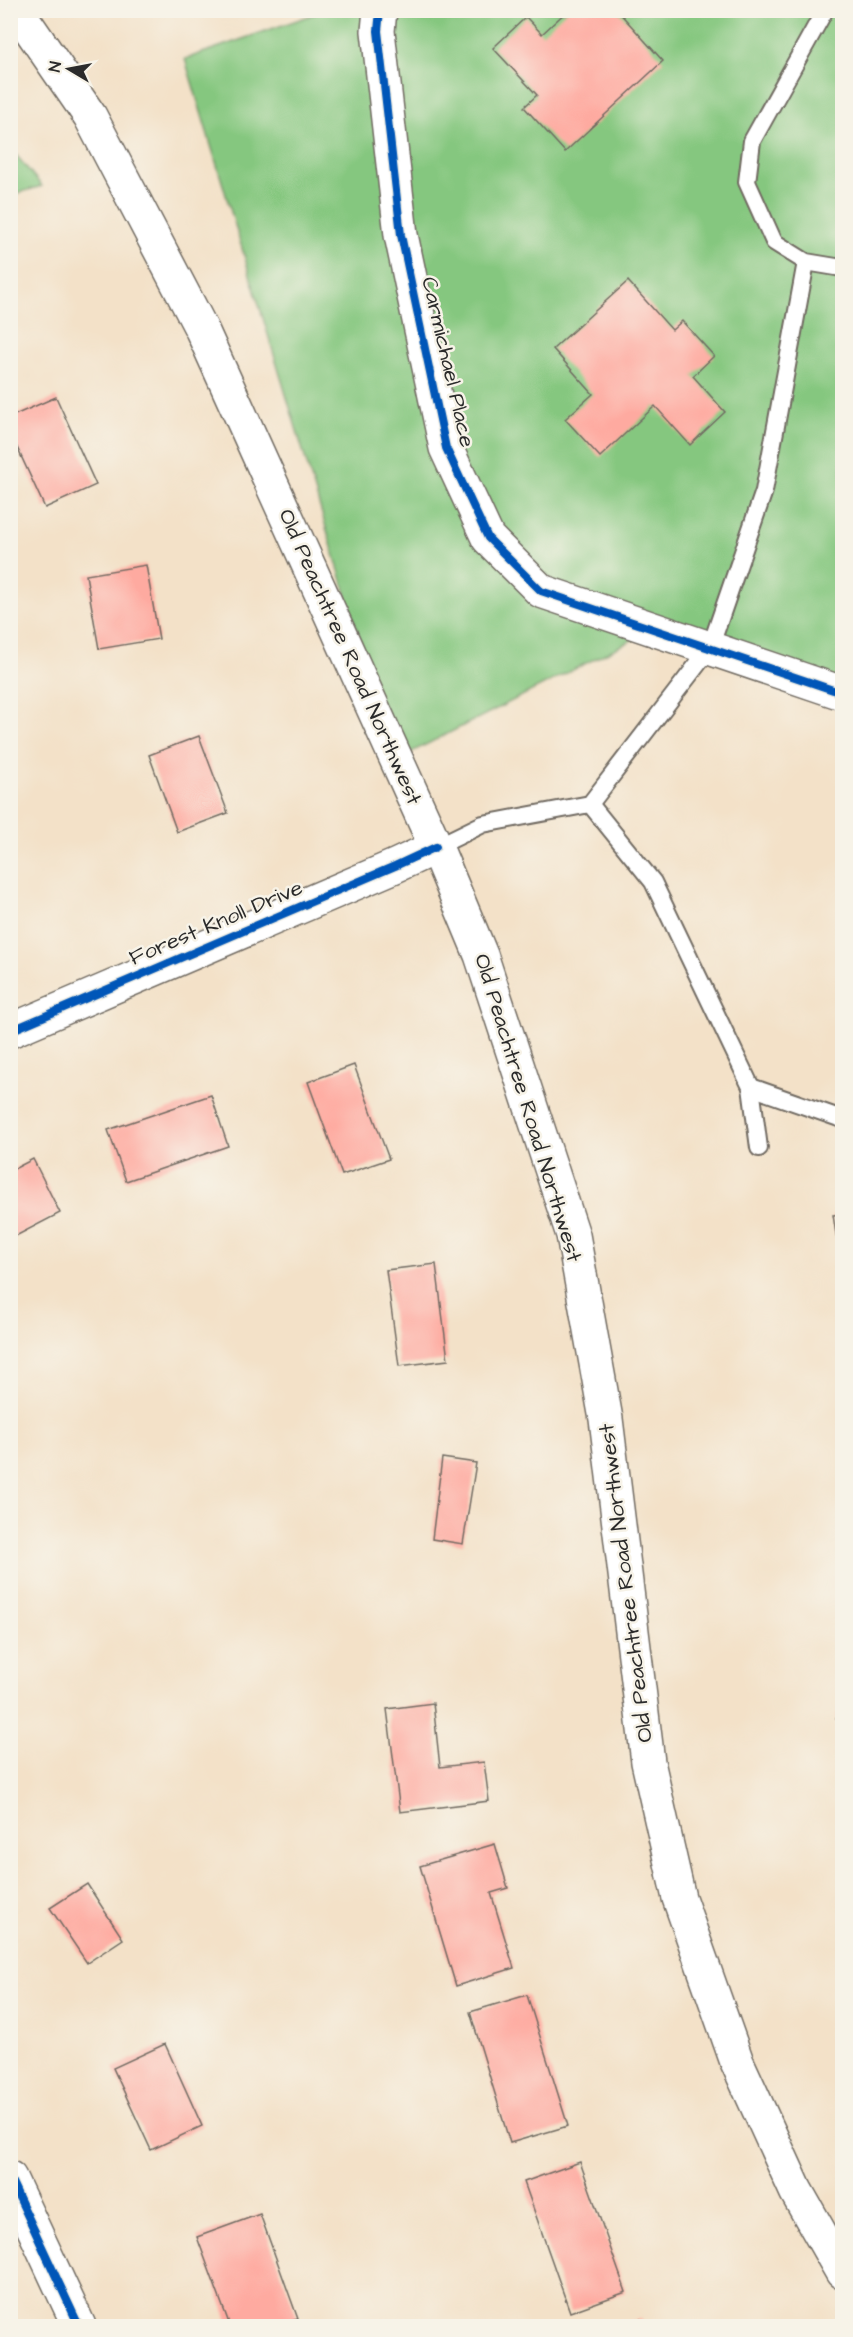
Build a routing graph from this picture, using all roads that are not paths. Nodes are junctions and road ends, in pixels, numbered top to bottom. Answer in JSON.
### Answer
{"nodes":[{"id":1,"x":17,"y":10,"type":"edge"},
{"id":2,"x":380,"y":10,"type":"edge"},
{"id":3,"x":825,"y":10,"type":"edge"},
{"id":4,"x":806,"y":262,"type":"junction"},
{"id":5,"x":843,"y":268,"type":"edge"},
{"id":6,"x":710,"y":648,"type":"junction"},
{"id":7,"x":843,"y":693,"type":"edge"},
{"id":8,"x":590,"y":804,"type":"junction"},
{"id":9,"x":436,"y":847,"type":"junction"},
{"id":10,"x":10,"y":1031,"type":"edge"},
{"id":11,"x":751,"y":1087,"type":"junction"},
{"id":12,"x":843,"y":1119,"type":"edge"},
{"id":13,"x":759,"y":1148,"type":"dead end"},
{"id":14,"x":10,"y":2178,"type":"edge"},
{"id":15,"x":843,"y":2272,"type":"edge"},
{"id":16,"x":79,"y":2326,"type":"edge"}],
"edges":[{"from":1,"to":9,"type":"main road","name":"Old Peachtree Road Northwest"},
{"from":2,"to":6,"type":"main road","name":"Carmichael Place"},
{"from":3,"to":4,"type":"lane"},
{"from":4,"to":5,"type":"lane"},
{"from":4,"to":6,"type":"lane"},
{"from":6,"to":7,"type":"main road","name":"Carmichael Place"},
{"from":6,"to":8,"type":"lane"},
{"from":8,"to":9,"type":"lane"},
{"from":8,"to":11,"type":"lane"},
{"from":9,"to":10,"type":"main road","name":"Forest Knoll Drive"},
{"from":9,"to":15,"type":"main road","name":"Old Peachtree Road Northwest"},
{"from":11,"to":12,"type":"lane"},
{"from":11,"to":13,"type":"lane"},
{"from":14,"to":16,"type":"main road"}]}
